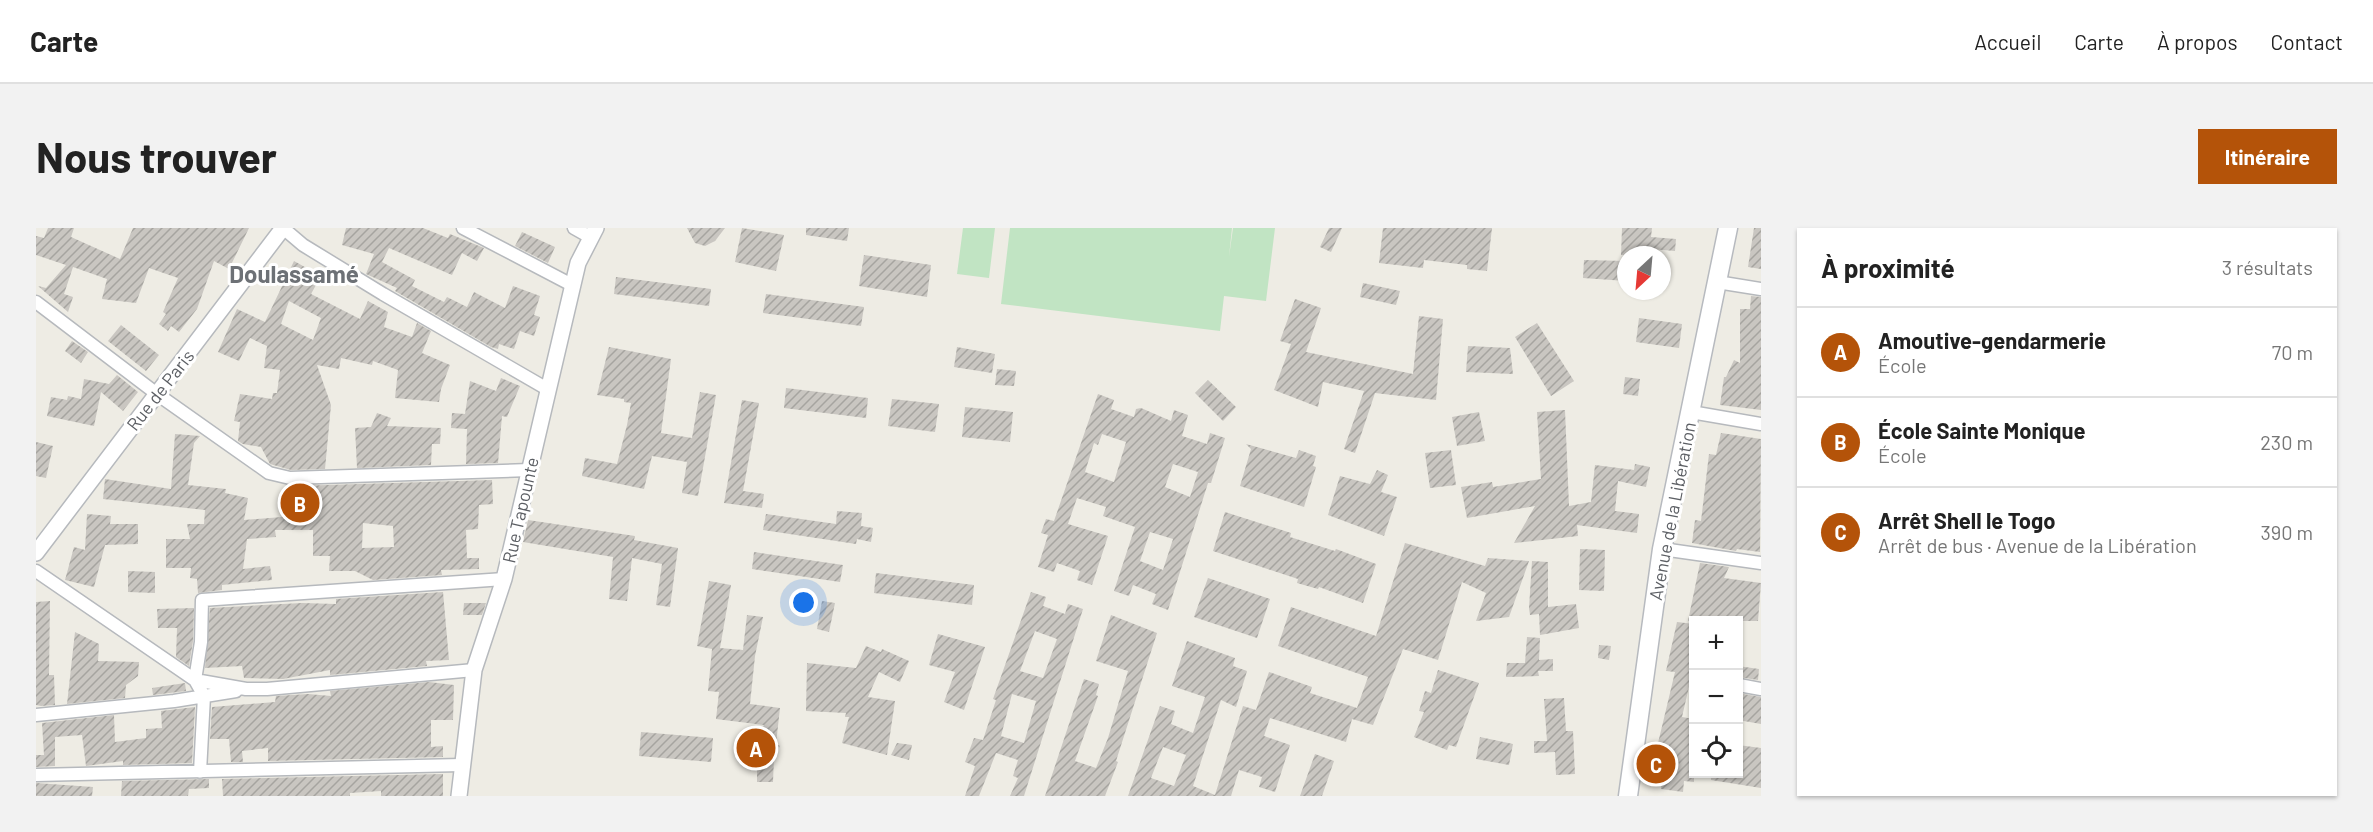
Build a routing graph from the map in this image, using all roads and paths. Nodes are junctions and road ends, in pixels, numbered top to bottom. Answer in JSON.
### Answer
{"nodes":[{"id":1,"x":283,"y":228,"type":"edge"},
{"id":2,"x":463,"y":228,"type":"edge"},
{"id":3,"x":574,"y":228,"type":"edge"},
{"id":4,"x":1728,"y":228,"type":"edge"},
{"id":5,"x":593,"y":233,"type":"edge"},
{"id":6,"x":1717,"y":282,"type":"junction"},
{"id":7,"x":572,"y":285,"type":"junction"},
{"id":8,"x":1761,"y":289,"type":"edge"},
{"id":9,"x":36,"y":302,"type":"edge"},
{"id":10,"x":549,"y":390,"type":"junction"},
{"id":11,"x":157,"y":394,"type":"junction"},
{"id":12,"x":1691,"y":412,"type":"junction"},
{"id":13,"x":1761,"y":424,"type":"edge"},
{"id":14,"x":530,"y":470,"type":"junction"},
{"id":15,"x":1662,"y":549,"type":"junction"},
{"id":16,"x":36,"y":552,"type":"edge"},
{"id":17,"x":1761,"y":563,"type":"edge"},
{"id":18,"x":36,"y":571,"type":"edge"},
{"id":19,"x":504,"y":579,"type":"junction"},
{"id":20,"x":474,"y":670,"type":"junction"},
{"id":21,"x":195,"y":680,"type":"junction"},
{"id":22,"x":1743,"y":686,"type":"edge"},
{"id":23,"x":246,"y":689,"type":"junction"},
{"id":24,"x":1761,"y":689,"type":"edge"},
{"id":25,"x":204,"y":696,"type":"junction"},
{"id":26,"x":36,"y":715,"type":"edge"},
{"id":27,"x":461,"y":765,"type":"junction"},
{"id":28,"x":200,"y":772,"type":"junction"},
{"id":29,"x":36,"y":775,"type":"edge"},
{"id":30,"x":459,"y":796,"type":"edge"},
{"id":31,"x":1628,"y":796,"type":"edge"}],
"edges":[{"from":1,"to":10,"type":"street"},
{"from":1,"to":11,"type":"street","name":"Rue de Paris"},
{"from":2,"to":7,"type":"street"},
{"from":3,"to":5,"type":"street"},
{"from":4,"to":6,"type":"main road","name":"Avenue de la Libération"},
{"from":5,"to":7,"type":"street","name":"Rue Tapounte"},
{"from":6,"to":8,"type":"street"},
{"from":6,"to":12,"type":"main road","name":"Avenue de la Libération"},
{"from":7,"to":10,"type":"street","name":"Rue Tapounte"},
{"from":9,"to":11,"type":"street"},
{"from":10,"to":14,"type":"street","name":"Rue Tapounte"},
{"from":11,"to":14,"type":"street"},
{"from":11,"to":16,"type":"street","name":"Rue de Paris"},
{"from":12,"to":13,"type":"street"},
{"from":12,"to":15,"type":"main road","name":"Avenue de la Libération"},
{"from":14,"to":19,"type":"street","name":"Rue Tapounte"},
{"from":15,"to":17,"type":"street"},
{"from":15,"to":31,"type":"main road","name":"Avenue de la Libération"},
{"from":18,"to":21,"type":"street"},
{"from":19,"to":20,"type":"street","name":"Rue Tapounte"},
{"from":19,"to":21,"type":"street"},
{"from":20,"to":23,"type":"street"},
{"from":20,"to":27,"type":"street","name":"Rue Tapounte"},
{"from":21,"to":23,"type":"street"},
{"from":21,"to":25,"type":"street"},
{"from":22,"to":24,"type":"street"},
{"from":23,"to":25,"type":"street"},
{"from":25,"to":26,"type":"street"},
{"from":25,"to":28,"type":"street"},
{"from":27,"to":28,"type":"street"},
{"from":27,"to":30,"type":"street","name":"Rue Tapounte"},
{"from":28,"to":29,"type":"street"}]}
